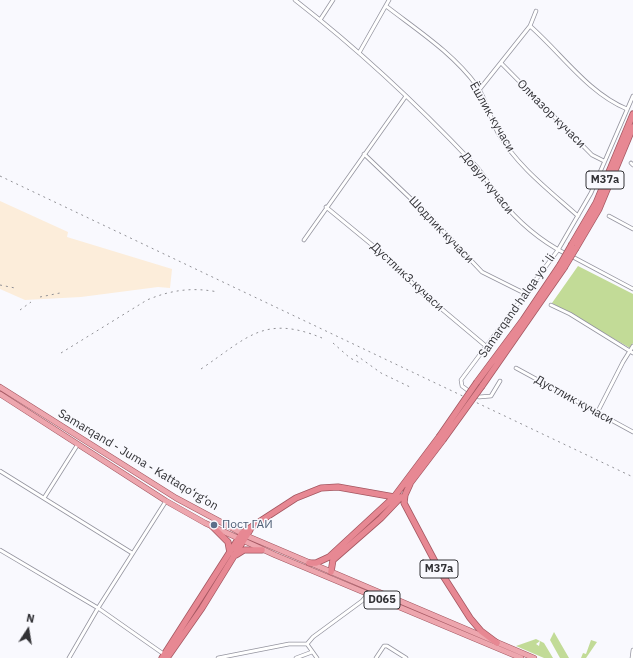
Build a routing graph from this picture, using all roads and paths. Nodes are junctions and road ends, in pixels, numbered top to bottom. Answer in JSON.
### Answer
{"nodes":[{"id":1,"x":295,"y":0,"type":"edge"},
{"id":2,"x":333,"y":0,"type":"edge"},
{"id":3,"x":389,"y":0,"type":"edge"},
{"id":4,"x":386,"y":6,"type":"junction"},
{"id":5,"x":536,"y":11,"type":"dead end"},
{"id":6,"x":320,"y":20,"type":"junction"},
{"id":7,"x":530,"y":26,"type":"junction"},
{"id":8,"x":359,"y":53,"type":"junction"},
{"id":9,"x":501,"y":63,"type":"junction"},
{"id":10,"x":479,"y":90,"type":"junction"},
{"id":11,"x":406,"y":96,"type":"junction"},
{"id":12,"x":633,"y":96,"type":"edge"},
{"id":13,"x":627,"y":109,"type":"junction"},
{"id":14,"x":633,"y":114,"type":"edge"},
{"id":15,"x":633,"y":127,"type":"edge"},
{"id":16,"x":364,"y":154,"type":"junction"},
{"id":17,"x":604,"y":161,"type":"junction"},
{"id":18,"x":326,"y":207,"type":"junction"},
{"id":19,"x":578,"y":216,"type":"junction"},
{"id":20,"x":609,"y":216,"type":"dead end"},
{"id":21,"x":633,"y":229,"type":"edge"},
{"id":22,"x":304,"y":240,"type":"dead end"},
{"id":23,"x":574,"y":246,"type":"junction"},
{"id":24,"x":558,"y":250,"type":"junction"},
{"id":25,"x":633,"y":289,"type":"edge"},
{"id":26,"x":526,"y":294,"type":"junction"},
{"id":27,"x":551,"y":305,"type":"dead end"},
{"id":28,"x":633,"y":346,"type":"edge"},
{"id":29,"x":487,"y":348,"type":"junction"},
{"id":30,"x":632,"y":352,"type":"edge"},
{"id":31,"x":516,"y":368,"type":"dead end"},
{"id":32,"x":500,"y":381,"type":"dead end"},
{"id":33,"x":0,"y":387,"type":"edge"},
{"id":34,"x":0,"y":394,"type":"edge"},
{"id":35,"x":597,"y":413,"type":"junction"},
{"id":36,"x":633,"y":432,"type":"edge"},
{"id":37,"x":441,"y":439,"type":"junction"},
{"id":38,"x":78,"y":444,"type":"junction"},
{"id":39,"x":0,"y":471,"type":"edge"},
{"id":40,"x":410,"y":484,"type":"junction"},
{"id":41,"x":400,"y":490,"type":"junction"},
{"id":42,"x":382,"y":494,"type":"junction"},
{"id":43,"x":397,"y":497,"type":"junction"},
{"id":44,"x":44,"y":498,"type":"junction"},
{"id":45,"x":166,"y":501,"type":"junction"},
{"id":46,"x":212,"y":526,"type":"junction"},
{"id":47,"x":244,"y":534,"type":"junction"},
{"id":48,"x":241,"y":540,"type":"junction"},
{"id":49,"x":0,"y":550,"type":"edge"},
{"id":50,"x":262,"y":550,"type":"junction"},
{"id":51,"x":132,"y":553,"type":"junction"},
{"id":52,"x":232,"y":555,"type":"junction"},
{"id":53,"x":309,"y":563,"type":"junction"},
{"id":54,"x":331,"y":572,"type":"junction"},
{"id":55,"x":368,"y":594,"type":"junction"},
{"id":56,"x":98,"y":608,"type":"junction"},
{"id":57,"x":497,"y":643,"type":"junction"},
{"id":58,"x":307,"y":644,"type":"junction"},
{"id":59,"x":633,"y":650,"type":"edge"},
{"id":60,"x":312,"y":652,"type":"junction"},
{"id":61,"x":165,"y":657,"type":"edge"},
{"id":62,"x":69,"y":658,"type":"edge"},
{"id":63,"x":218,"y":658,"type":"edge"},
{"id":64,"x":228,"y":658,"type":"edge"},
{"id":65,"x":296,"y":658,"type":"edge"},
{"id":66,"x":317,"y":658,"type":"edge"},
{"id":67,"x":376,"y":658,"type":"edge"},
{"id":68,"x":406,"y":658,"type":"edge"},
{"id":69,"x":521,"y":658,"type":"edge"},
{"id":70,"x":534,"y":658,"type":"edge"},
{"id":71,"x":632,"y":658,"type":"edge"}],
"edges":[{"from":1,"to":6,"type":"street","name":"Довул кучаси"},
{"from":2,"to":6,"type":"street"},
{"from":3,"to":4,"type":"street"},
{"from":4,"to":8,"type":"street"},
{"from":4,"to":10,"type":"street","name":"Ёшлик кучаси"},
{"from":5,"to":7,"type":"street"},
{"from":6,"to":8,"type":"street","name":"Довул кучаси"},
{"from":7,"to":9,"type":"street"},
{"from":7,"to":13,"type":"street"},
{"from":8,"to":11,"type":"street","name":"Довул кучаси"},
{"from":9,"to":10,"type":"street"},
{"from":9,"to":17,"type":"street","name":"Олмазор кучаси"},
{"from":10,"to":19,"type":"street","name":"Ёшлик кучаси"},
{"from":11,"to":16,"type":"street"},
{"from":11,"to":24,"type":"street","name":"Довул кучаси"},
{"from":12,"to":13,"type":"street"},
{"from":13,"to":17,"type":"street"},
{"from":14,"to":23,"type":"highway","name":"Samarqand halqa yoʻli","number":"M37a"},
{"from":15,"to":23,"type":"highway","name":"Samarqand halqa yoʻli","number":"M37a"},
{"from":16,"to":18,"type":"street"},
{"from":16,"to":26,"type":"street","name":"Шодлик кучаси"},
{"from":17,"to":19,"type":"street"},
{"from":18,"to":22,"type":"street"},
{"from":18,"to":29,"type":"street","name":"Дустлик3 кучаси"},
{"from":19,"to":24,"type":"street"},
{"from":20,"to":21,"type":"street"},
{"from":23,"to":37,"type":"highway","name":"Samarqand halqa yoʻli","number":"M37a","bridge":true},
{"from":24,"to":25,"type":"street","name":"Довул кучаси"},
{"from":24,"to":26,"type":"street"},
{"from":26,"to":29,"type":"street"},
{"from":27,"to":30,"type":"street"},
{"from":28,"to":30,"type":"street"},
{"from":29,"to":32,"type":"street"},
{"from":30,"to":35,"type":"street"},
{"from":31,"to":35,"type":"street","name":"Дустлик кучаси"},
{"from":33,"to":47,"type":"main road","name":"Samarqand - Juma - Kattaqo‘rg‘on","number":"D065"},
{"from":34,"to":38,"type":"main road","name":"Samarqand - Juma - Kattaqo‘rg‘on","number":"D065"},
{"from":35,"to":36,"type":"street","name":"Дустлик кучаси"},
{"from":37,"to":40,"type":"highway","name":"Samarqand halqa yoʻli","number":"M37a"},
{"from":37,"to":41,"type":"highway","name":"Samarqand halqa yoʻli","number":"M37a"},
{"from":38,"to":44,"type":"street"},
{"from":38,"to":45,"type":"main road","name":"Samarqand - Juma - Kattaqo‘rg‘on","number":"D065"},
{"from":39,"to":44,"type":"street"},
{"from":40,"to":43,"type":"highway","name":"Samarqand halqa yoʻli","number":"M37a"},
{"from":40,"to":57,"type":"highway","number":"M37a"},
{"from":41,"to":42,"type":"highway"},
{"from":41,"to":43,"type":"highway","name":"Samarqand halqa yoʻli","number":"M37a"},
{"from":42,"to":43,"type":"highway"},
{"from":42,"to":47,"type":"highway"},
{"from":43,"to":53,"type":"highway","name":"Samarqand halqa yoʻli","number":"M37a"},
{"from":43,"to":54,"type":"highway","name":"Samarqand halqa yoʻli","number":"M37a"},
{"from":44,"to":51,"type":"street"},
{"from":45,"to":46,"type":"main road","name":"Samarqand - Juma - Kattaqo‘rg‘on","number":"D065"},
{"from":45,"to":51,"type":"street"},
{"from":46,"to":48,"type":"main road","name":"Samarqand - Juma - Kattaqo‘rg‘on","number":"D065"},
{"from":46,"to":52,"type":"highway"},
{"from":47,"to":48,"type":"highway"},
{"from":47,"to":53,"type":"main road","name":"Samarqand - Juma - Kattaqo‘rg‘on","number":"D065"},
{"from":48,"to":50,"type":"main road","name":"Samarqand - Juma - Kattaqo‘rg‘on","number":"D065"},
{"from":48,"to":52,"type":"highway"},
{"from":49,"to":56,"type":"street"},
{"from":50,"to":52,"type":"highway"},
{"from":50,"to":55,"type":"main road","name":"Samarqand - Juma - Kattaqo‘rg‘on","number":"D065"},
{"from":51,"to":56,"type":"street"},
{"from":52,"to":61,"type":"highway"},
{"from":53,"to":54,"type":"main road","name":"Samarqand - Juma - Kattaqo‘rg‘on","number":"D065"},
{"from":54,"to":57,"type":"main road","name":"Samarqand - Juma - Kattaqo‘rg‘on","number":"D065"},
{"from":55,"to":58,"type":"street"},
{"from":55,"to":69,"type":"main road","name":"Samarqand - Juma - Kattaqo‘rg‘on","number":"D065"},
{"from":56,"to":61,"type":"street"},
{"from":56,"to":62,"type":"street"},
{"from":57,"to":70,"type":"main road","name":"Samarqand - Juma - Kattaqo‘rg‘on","number":"D065"},
{"from":58,"to":60,"type":"street"},
{"from":58,"to":64,"type":"street"},
{"from":59,"to":71,"type":"street"},
{"from":60,"to":65,"type":"street"},
{"from":60,"to":66,"type":"street"},
{"from":63,"to":64,"type":"street"},
{"from":67,"to":68,"type":"street"}]}
